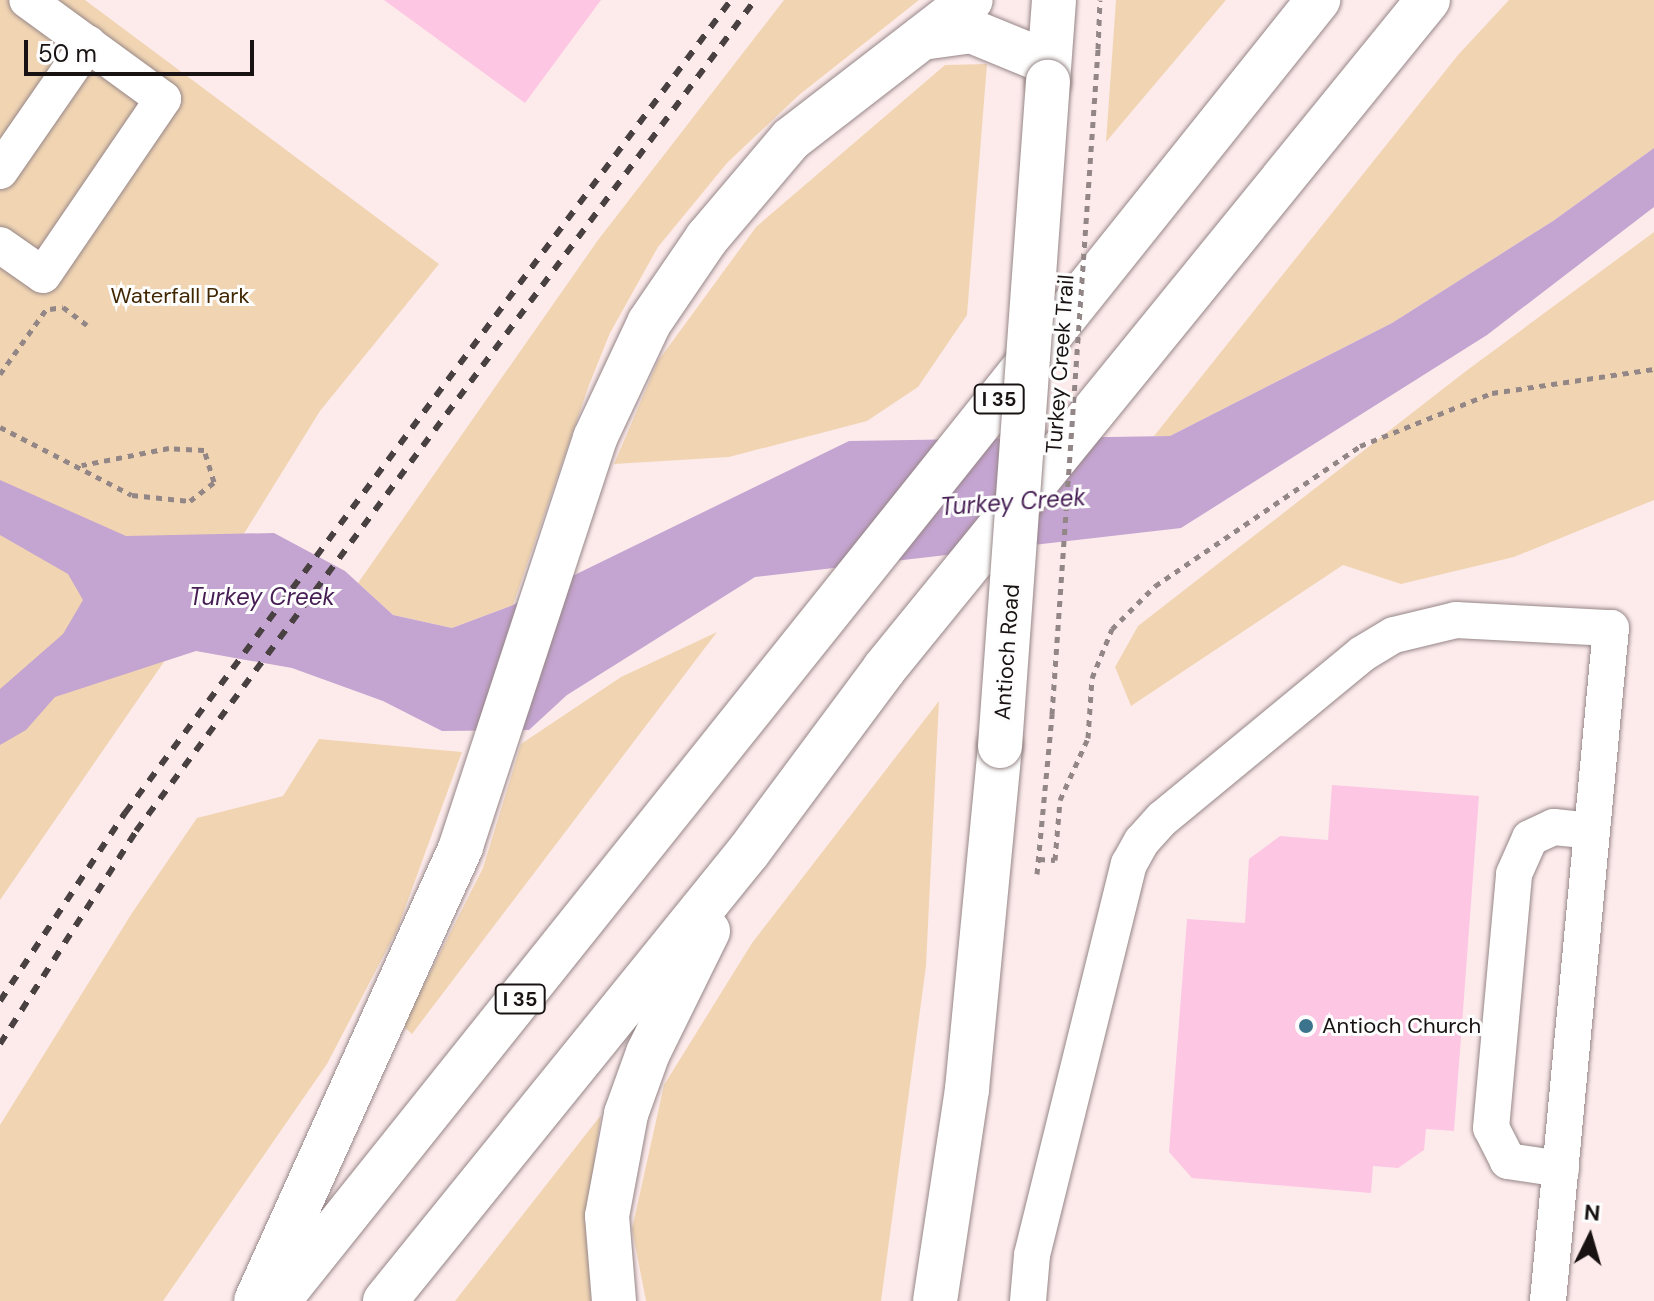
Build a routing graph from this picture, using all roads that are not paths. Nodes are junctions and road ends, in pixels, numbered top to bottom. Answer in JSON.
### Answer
{"nodes":[{"id":1,"x":27,"y":0,"type":"edge"},
{"id":2,"x":971,"y":0,"type":"edge"},
{"id":3,"x":1054,"y":0,"type":"edge"},
{"id":4,"x":1318,"y":0,"type":"edge"},
{"id":5,"x":1428,"y":0,"type":"edge"},
{"id":6,"x":922,"y":38,"type":"junction"},
{"id":7,"x":88,"y":44,"type":"junction"},
{"id":8,"x":1049,"y":73,"type":"junction"},
{"id":9,"x":0,"y":171,"type":"edge"},
{"id":10,"x":0,"y":245,"type":"edge"},
{"id":11,"x":1592,"y":831,"type":"junction"},
{"id":12,"x":749,"y":851,"type":"junction"},
{"id":13,"x":1561,"y":1169,"type":"junction"},
{"id":14,"x":256,"y":1301,"type":"edge"},
{"id":15,"x":278,"y":1301,"type":"edge"},
{"id":16,"x":385,"y":1301,"type":"edge"},
{"id":17,"x":614,"y":1301,"type":"edge"},
{"id":18,"x":935,"y":1301,"type":"edge"},
{"id":19,"x":1028,"y":1301,"type":"edge"},
{"id":20,"x":1548,"y":1301,"type":"edge"}],
"edges":[{"from":1,"to":7,"type":"street"},
{"from":2,"to":6,"type":"main road"},
{"from":3,"to":8,"type":"main road","name":"Antioch Road"},
{"from":4,"to":15,"type":"main road","number":"I 35","bridge":true},
{"from":5,"to":12,"type":"main road","bridge":true},
{"from":6,"to":8,"type":"main road"},
{"from":6,"to":14,"type":"main road"},
{"from":7,"to":9,"type":"street"},
{"from":7,"to":10,"type":"street"},
{"from":8,"to":18,"type":"main road","name":"Antioch Road","bridge":true},
{"from":11,"to":13,"type":"street"},
{"from":11,"to":13,"type":"street"},
{"from":11,"to":19,"type":"street"},
{"from":12,"to":16,"type":"main road"},
{"from":12,"to":17,"type":"main road"},
{"from":13,"to":20,"type":"street"}]}
